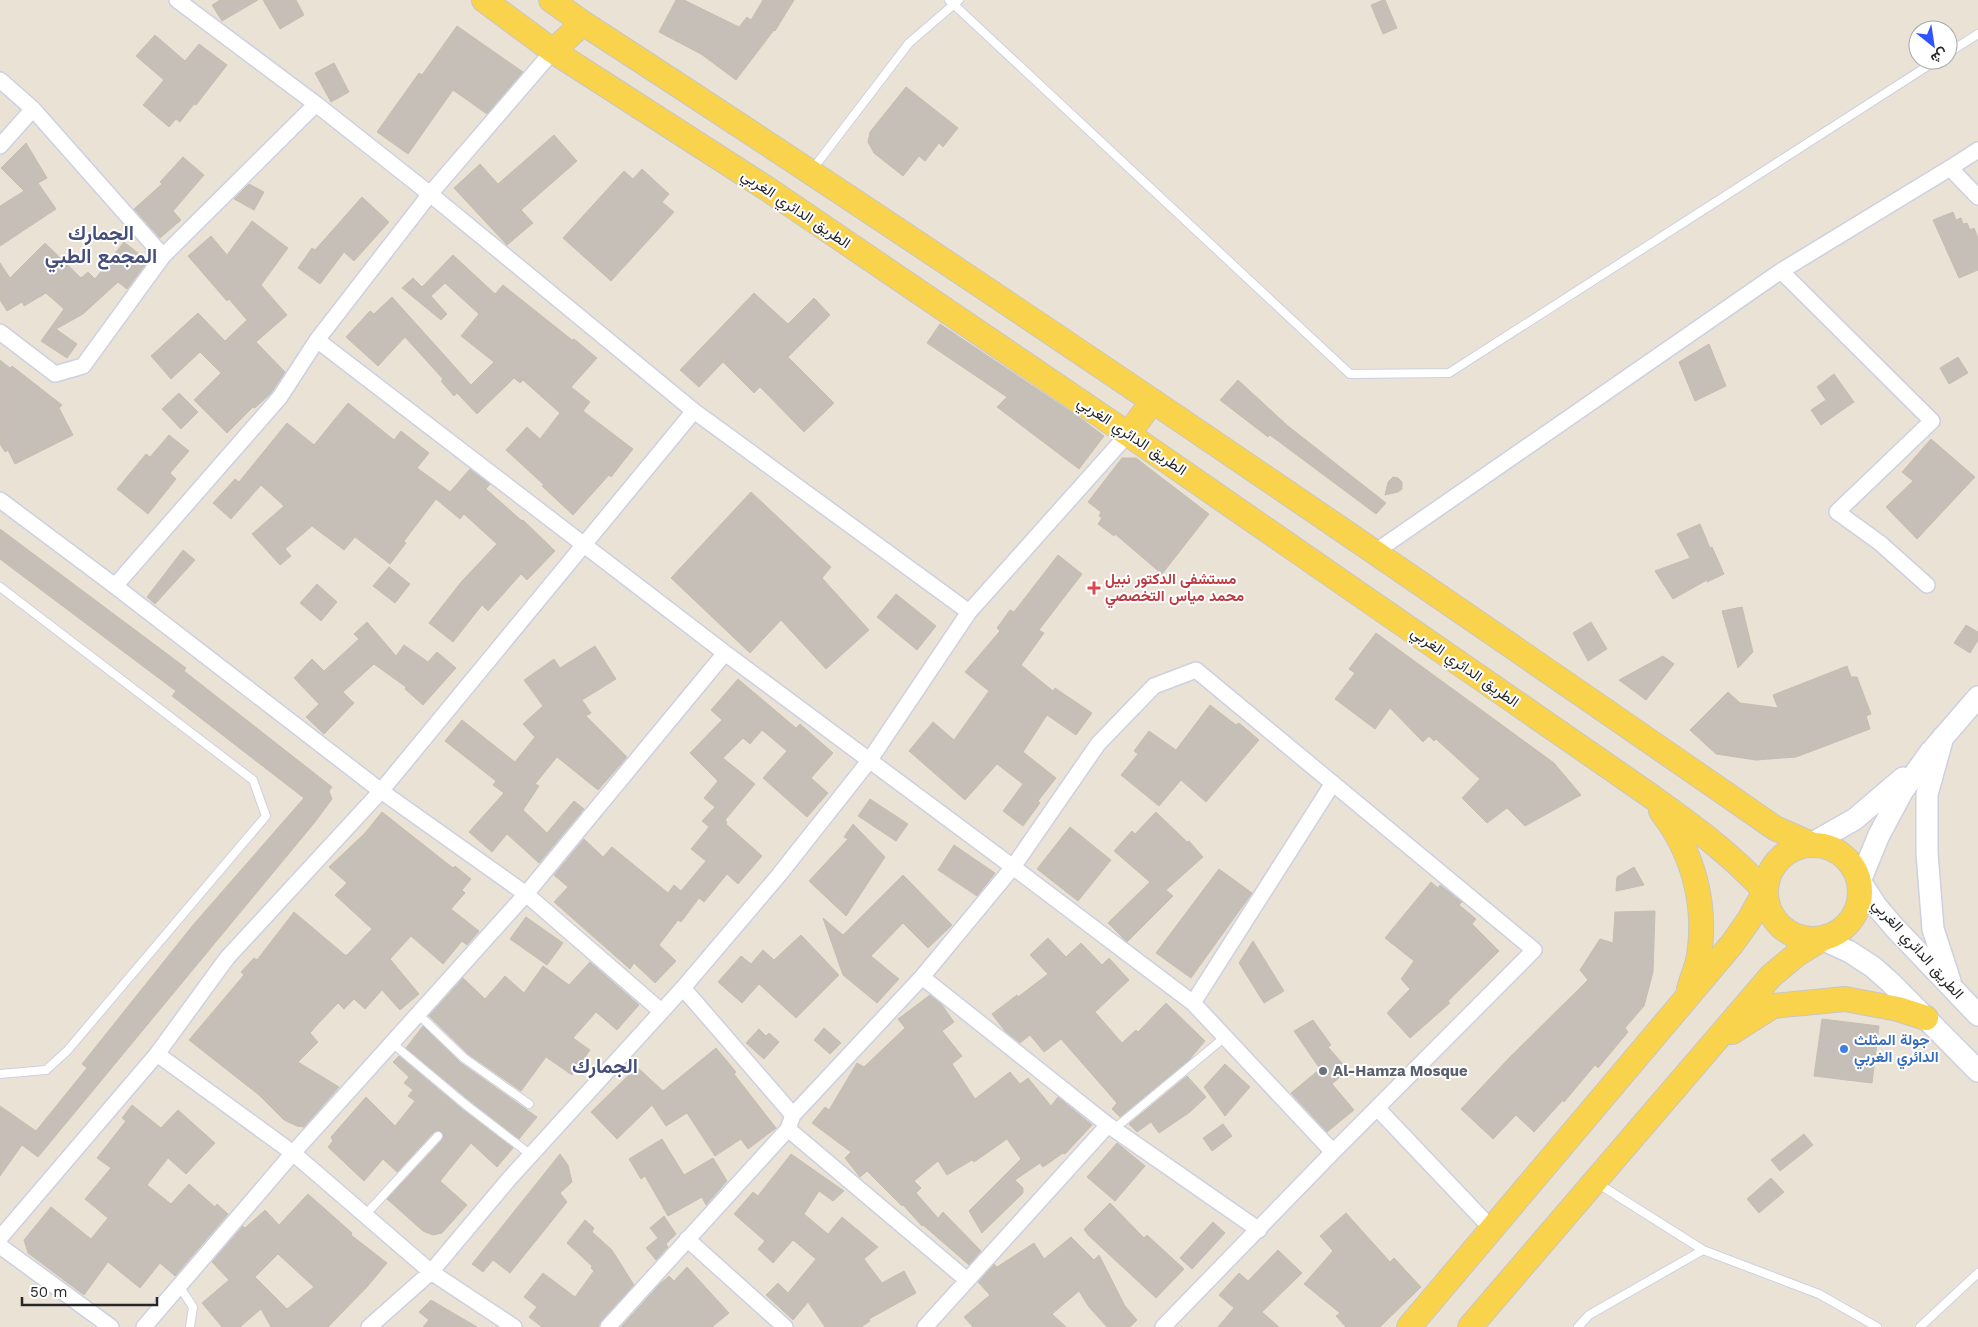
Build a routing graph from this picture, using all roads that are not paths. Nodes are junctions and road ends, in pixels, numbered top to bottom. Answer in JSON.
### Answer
{"nodes":[{"id":1,"x":176,"y":0,"type":"edge"},
{"id":2,"x":484,"y":0,"type":"edge"},
{"id":3,"x":551,"y":0,"type":"edge"},
{"id":4,"x":954,"y":2,"type":"edge"},
{"id":5,"x":582,"y":23,"type":"junction"},
{"id":6,"x":1978,"y":34,"type":"edge"},
{"id":7,"x":1958,"y":47,"type":"edge"},
{"id":8,"x":553,"y":51,"type":"junction"},
{"id":9,"x":1921,"y":70,"type":"edge"},
{"id":10,"x":0,"y":80,"type":"edge"},
{"id":11,"x":316,"y":104,"type":"junction"},
{"id":12,"x":33,"y":109,"type":"junction"},
{"id":13,"x":0,"y":146,"type":"edge"},
{"id":14,"x":1978,"y":150,"type":"edge"},
{"id":15,"x":1950,"y":168,"type":"junction"},
{"id":16,"x":811,"y":172,"type":"junction"},
{"id":17,"x":430,"y":194,"type":"junction"},
{"id":18,"x":1978,"y":197,"type":"edge"},
{"id":19,"x":163,"y":256,"type":"junction"},
{"id":20,"x":1781,"y":271,"type":"junction"},
{"id":21,"x":0,"y":332,"type":"edge"},
{"id":22,"x":317,"y":340,"type":"junction"},
{"id":23,"x":1153,"y":401,"type":"junction"},
{"id":24,"x":694,"y":410,"type":"junction"},
{"id":25,"x":1128,"y":434,"type":"junction"},
{"id":26,"x":0,"y":500,"type":"edge"},
{"id":27,"x":585,"y":545,"type":"junction"},
{"id":28,"x":1374,"y":552,"type":"junction"},
{"id":29,"x":1926,"y":585,"type":"dead end"},
{"id":30,"x":115,"y":586,"type":"junction"},
{"id":31,"x":0,"y":587,"type":"edge"},
{"id":32,"x":969,"y":612,"type":"junction"},
{"id":33,"x":725,"y":653,"type":"junction"},
{"id":34,"x":1978,"y":697,"type":"edge"},
{"id":35,"x":1937,"y":744,"type":"junction"},
{"id":36,"x":869,"y":761,"type":"junction"},
{"id":37,"x":1332,"y":783,"type":"junction"},
{"id":38,"x":381,"y":790,"type":"junction"},
{"id":39,"x":1648,"y":794,"type":"junction"},
{"id":40,"x":1811,"y":844,"type":"junction"},
{"id":41,"x":1013,"y":867,"type":"junction"},
{"id":42,"x":1860,"y":881,"type":"junction"},
{"id":43,"x":1765,"y":891,"type":"junction"},
{"id":44,"x":526,"y":894,"type":"junction"},
{"id":45,"x":1822,"y":939,"type":"junction"},
{"id":46,"x":922,"y":977,"type":"junction"},
{"id":47,"x":683,"y":988,"type":"junction"},
{"id":48,"x":1954,"y":991,"type":"junction"},
{"id":49,"x":1686,"y":999,"type":"junction"},
{"id":50,"x":1193,"y":1003,"type":"junction"},
{"id":51,"x":661,"y":1011,"type":"junction"},
{"id":52,"x":418,"y":1014,"type":"junction"},
{"id":53,"x":1978,"y":1015,"type":"edge"},
{"id":54,"x":1926,"y":1018,"type":"junction"},
{"id":55,"x":1225,"y":1037,"type":"junction"},
{"id":56,"x":392,"y":1043,"type":"junction"},
{"id":57,"x":1710,"y":1046,"type":"junction"},
{"id":58,"x":157,"y":1054,"type":"junction"},
{"id":59,"x":1978,"y":1070,"type":"edge"},
{"id":60,"x":0,"y":1074,"type":"edge"},
{"id":61,"x":529,"y":1104,"type":"dead end"},
{"id":62,"x":1378,"y":1109,"type":"junction"},
{"id":63,"x":790,"y":1122,"type":"junction"},
{"id":64,"x":1111,"y":1127,"type":"junction"},
{"id":65,"x":438,"y":1136,"type":"dead end"},
{"id":66,"x":1333,"y":1152,"type":"junction"},
{"id":67,"x":293,"y":1153,"type":"junction"},
{"id":68,"x":531,"y":1155,"type":"junction"},
{"id":69,"x":1594,"y":1182,"type":"junction"},
{"id":70,"x":365,"y":1215,"type":"junction"},
{"id":71,"x":1492,"y":1229,"type":"junction"},
{"id":72,"x":1259,"y":1230,"type":"junction"},
{"id":73,"x":0,"y":1238,"type":"edge"},
{"id":74,"x":687,"y":1239,"type":"junction"},
{"id":75,"x":0,"y":1246,"type":"edge"},
{"id":76,"x":1703,"y":1250,"type":"junction"},
{"id":77,"x":432,"y":1272,"type":"junction"},
{"id":78,"x":1978,"y":1273,"type":"edge"},
{"id":79,"x":967,"y":1280,"type":"junction"},
{"id":80,"x":179,"y":1286,"type":"junction"},
{"id":81,"x":111,"y":1327,"type":"edge"},
{"id":82,"x":144,"y":1327,"type":"edge"},
{"id":83,"x":190,"y":1327,"type":"edge"},
{"id":84,"x":369,"y":1327,"type":"edge"},
{"id":85,"x":514,"y":1327,"type":"edge"},
{"id":86,"x":608,"y":1327,"type":"edge"},
{"id":87,"x":785,"y":1327,"type":"edge"},
{"id":88,"x":925,"y":1327,"type":"edge"},
{"id":89,"x":1163,"y":1327,"type":"edge"},
{"id":90,"x":1409,"y":1327,"type":"edge"},
{"id":91,"x":1470,"y":1327,"type":"edge"},
{"id":92,"x":1578,"y":1327,"type":"edge"},
{"id":93,"x":1877,"y":1327,"type":"edge"},
{"id":94,"x":1920,"y":1327,"type":"edge"}],
"edges":[{"from":1,"to":11,"type":"street"},
{"from":2,"to":8,"type":"main road","name":"الطريق الدائري الغربي"},
{"from":3,"to":5,"type":"main road"},
{"from":4,"to":9,"type":"lane"},
{"from":4,"to":16,"type":"lane"},
{"from":5,"to":8,"type":"main road"},
{"from":5,"to":16,"type":"main road"},
{"from":6,"to":7,"type":"lane"},
{"from":8,"to":17,"type":"street"},
{"from":8,"to":25,"type":"main road","name":"الطريق الدائري الغربي"},
{"from":10,"to":12,"type":"street"},
{"from":11,"to":17,"type":"street"},
{"from":11,"to":19,"type":"street"},
{"from":12,"to":13,"type":"street"},
{"from":12,"to":19,"type":"street"},
{"from":14,"to":15,"type":"street"},
{"from":15,"to":18,"type":"street"},
{"from":15,"to":20,"type":"street"},
{"from":16,"to":23,"type":"main road"},
{"from":17,"to":22,"type":"street"},
{"from":17,"to":24,"type":"street"},
{"from":19,"to":21,"type":"street"},
{"from":20,"to":28,"type":"street"},
{"from":20,"to":29,"type":"street"},
{"from":22,"to":27,"type":"street"},
{"from":22,"to":30,"type":"street"},
{"from":23,"to":25,"type":"main road"},
{"from":23,"to":28,"type":"main road"},
{"from":24,"to":27,"type":"street"},
{"from":24,"to":32,"type":"street"},
{"from":25,"to":32,"type":"street"},
{"from":25,"to":39,"type":"main road","name":"الطريق الدائري الغربي"},
{"from":26,"to":30,"type":"street"},
{"from":27,"to":33,"type":"street"},
{"from":27,"to":38,"type":"street"},
{"from":28,"to":40,"type":"main road"},
{"from":30,"to":38,"type":"street"},
{"from":31,"to":60,"type":"lane"},
{"from":32,"to":36,"type":"street"},
{"from":33,"to":36,"type":"street"},
{"from":33,"to":44,"type":"street"},
{"from":34,"to":35,"type":"main road"},
{"from":35,"to":40,"type":"main road"},
{"from":35,"to":42,"type":"main road"},
{"from":35,"to":48,"type":"main road"},
{"from":36,"to":41,"type":"street"},
{"from":36,"to":47,"type":"street"},
{"from":37,"to":41,"type":"street"},
{"from":37,"to":50,"type":"street"},
{"from":37,"to":62,"type":"street"},
{"from":38,"to":44,"type":"street"},
{"from":38,"to":58,"type":"street"},
{"from":39,"to":43,"type":"main road","name":"الطريق الدائري الغربي"},
{"from":39,"to":49,"type":"main road"},
{"from":40,"to":42,"type":"main road"},
{"from":40,"to":43,"type":"main road"},
{"from":41,"to":46,"type":"street"},
{"from":41,"to":50,"type":"street"},
{"from":42,"to":45,"type":"main road"},
{"from":42,"to":48,"type":"main road","name":"الطريق الدائري الغربي"},
{"from":43,"to":45,"type":"main road"},
{"from":43,"to":49,"type":"main road"},
{"from":44,"to":51,"type":"street"},
{"from":44,"to":52,"type":"street"},
{"from":45,"to":54,"type":"main road"},
{"from":45,"to":57,"type":"main road"},
{"from":46,"to":63,"type":"street"},
{"from":46,"to":64,"type":"street"},
{"from":47,"to":51,"type":"street"},
{"from":47,"to":63,"type":"street"},
{"from":48,"to":53,"type":"main road","name":"الطريق الدائري الغربي"},
{"from":49,"to":71,"type":"main road"},
{"from":50,"to":55,"type":"street"},
{"from":51,"to":68,"type":"street"},
{"from":52,"to":56,"type":"street"},
{"from":52,"to":61,"type":"lane"},
{"from":54,"to":57,"type":"main road"},
{"from":54,"to":59,"type":"main road"},
{"from":55,"to":64,"type":"lane"},
{"from":55,"to":66,"type":"street"},
{"from":56,"to":67,"type":"street"},
{"from":56,"to":68,"type":"lane"},
{"from":57,"to":69,"type":"main road"},
{"from":58,"to":67,"type":"street"},
{"from":58,"to":73,"type":"street"},
{"from":62,"to":66,"type":"street"},
{"from":62,"to":71,"type":"street"},
{"from":63,"to":74,"type":"street"},
{"from":63,"to":79,"type":"street"},
{"from":64,"to":72,"type":"street"},
{"from":64,"to":79,"type":"street"},
{"from":65,"to":70,"type":"lane"},
{"from":66,"to":72,"type":"street"},
{"from":67,"to":70,"type":"street"},
{"from":67,"to":80,"type":"street"},
{"from":68,"to":77,"type":"street"},
{"from":69,"to":76,"type":"lane"},
{"from":69,"to":91,"type":"main road"},
{"from":70,"to":77,"type":"street"},
{"from":71,"to":90,"type":"main road"},
{"from":72,"to":89,"type":"street"},
{"from":74,"to":86,"type":"street"},
{"from":74,"to":87,"type":"street"},
{"from":75,"to":81,"type":"street"},
{"from":76,"to":92,"type":"lane"},
{"from":76,"to":93,"type":"lane"},
{"from":77,"to":84,"type":"street"},
{"from":77,"to":85,"type":"street"},
{"from":78,"to":94,"type":"lane"},
{"from":79,"to":88,"type":"street"},
{"from":80,"to":82,"type":"street"},
{"from":80,"to":83,"type":"lane"}]}
